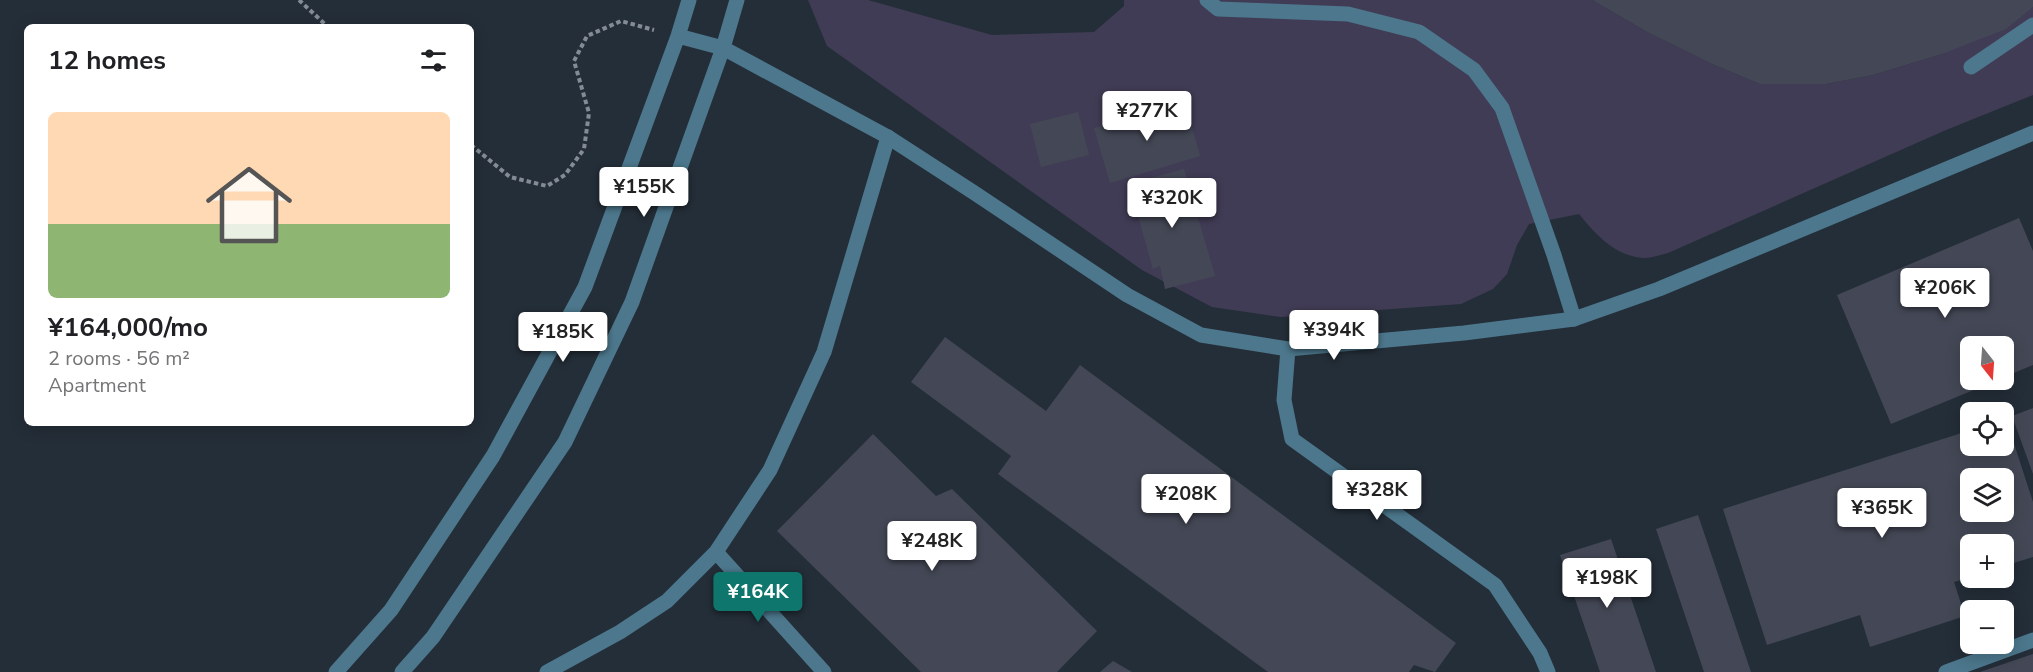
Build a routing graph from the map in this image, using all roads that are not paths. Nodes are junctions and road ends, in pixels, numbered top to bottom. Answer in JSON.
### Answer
{"nodes":[{"id":1,"x":689,"y":0,"type":"edge"},
{"id":2,"x":738,"y":0,"type":"edge"},
{"id":3,"x":1207,"y":0,"type":"edge"},
{"id":4,"x":2033,"y":25,"type":"edge"},
{"id":5,"x":678,"y":36,"type":"junction"},
{"id":6,"x":723,"y":48,"type":"junction"},
{"id":7,"x":1971,"y":67,"type":"dead end"},
{"id":8,"x":2033,"y":133,"type":"edge"},
{"id":9,"x":888,"y":137,"type":"junction"},
{"id":10,"x":1574,"y":319,"type":"junction"},
{"id":11,"x":1288,"y":349,"type":"junction"},
{"id":12,"x":716,"y":552,"type":"junction"},
{"id":13,"x":2033,"y":640,"type":"edge"},
{"id":14,"x":336,"y":672,"type":"edge"},
{"id":15,"x":402,"y":672,"type":"edge"},
{"id":16,"x":546,"y":672,"type":"edge"},
{"id":17,"x":824,"y":672,"type":"edge"},
{"id":18,"x":1548,"y":672,"type":"edge"},
{"id":19,"x":1946,"y":672,"type":"edge"}],
"edges":[{"from":1,"to":5,"type":"street"},
{"from":2,"to":6,"type":"street"},
{"from":3,"to":10,"type":"street"},
{"from":4,"to":7,"type":"street"},
{"from":5,"to":6,"type":"street"},
{"from":5,"to":14,"type":"street"},
{"from":6,"to":9,"type":"street"},
{"from":6,"to":15,"type":"street"},
{"from":8,"to":10,"type":"street"},
{"from":9,"to":11,"type":"street"},
{"from":9,"to":12,"type":"street"},
{"from":10,"to":11,"type":"street"},
{"from":11,"to":18,"type":"street"},
{"from":12,"to":16,"type":"street"},
{"from":12,"to":17,"type":"street"},
{"from":13,"to":19,"type":"street"}]}
